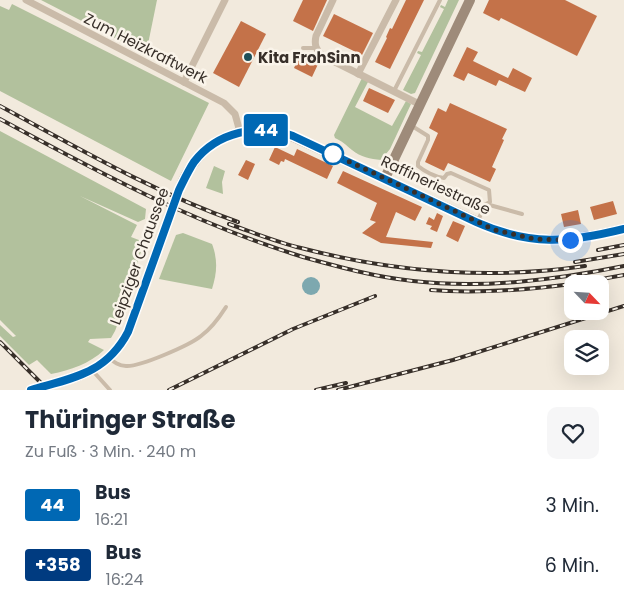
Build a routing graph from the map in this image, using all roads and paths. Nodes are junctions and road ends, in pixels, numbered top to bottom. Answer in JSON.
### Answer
{"nodes":[{"id":1,"x":26,"y":0,"type":"edge"},
{"id":2,"x":224,"y":0,"type":"edge"},
{"id":3,"x":333,"y":0,"type":"edge"},
{"id":4,"x":396,"y":0,"type":"edge"},
{"id":5,"x":440,"y":0,"type":"edge"},
{"id":6,"x":470,"y":0,"type":"edge"},
{"id":7,"x":303,"y":48,"type":"dead end"},
{"id":8,"x":316,"y":48,"type":"junction"},
{"id":9,"x":358,"y":74,"type":"junction"},
{"id":10,"x":184,"y":82,"type":"junction"},
{"id":11,"x":394,"y":91,"type":"junction"},
{"id":12,"x":419,"y":104,"type":"junction"},
{"id":13,"x":410,"y":125,"type":"junction"},
{"id":14,"x":240,"y":132,"type":"junction"},
{"id":15,"x":385,"y":178,"type":"junction"},
{"id":16,"x":486,"y":204,"type":"junction"},
{"id":17,"x":522,"y":214,"type":"dead end"},
{"id":18,"x":476,"y":222,"type":"junction"},
{"id":19,"x":624,"y":229,"type":"edge"},
{"id":20,"x":226,"y":307,"type":"dead end"},
{"id":21,"x":109,"y":358,"type":"junction"},
{"id":22,"x":92,"y":370,"type":"junction"},
{"id":23,"x":31,"y":390,"type":"edge"},
{"id":24,"x":110,"y":390,"type":"edge"}],
"edges":[{"from":1,"to":10,"type":"street","name":"Zum Heizkraftwerk"},
{"from":2,"to":10,"type":"street"},
{"from":3,"to":8,"type":"street"},
{"from":4,"to":9,"type":"street"},
{"from":5,"to":11,"type":"lane"},
{"from":6,"to":12,"type":"main road"},
{"from":7,"to":8,"type":"lane"},
{"from":8,"to":9,"type":"street"},
{"from":9,"to":11,"type":"street"},
{"from":10,"to":14,"type":"street","name":"Zum Heizkraftwerk"},
{"from":11,"to":12,"type":"street"},
{"from":12,"to":13,"type":"main road"},
{"from":13,"to":15,"type":"main road"},
{"from":13,"to":16,"type":"lane"},
{"from":14,"to":15,"type":"main road","name":"Raffineriestraße"},
{"from":14,"to":21,"type":"main road","name":"Leipziger Chaussee"},
{"from":15,"to":18,"type":"main road","name":"Raffineriestraße"},
{"from":16,"to":17,"type":"lane"},
{"from":16,"to":18,"type":"lane"},
{"from":18,"to":19,"type":"main road","name":"Raffineriestraße"},
{"from":20,"to":21,"type":"lane"},
{"from":21,"to":22,"type":"main road","name":"Leipziger Chaussee"},
{"from":22,"to":23,"type":"main road","name":"Leipziger Chaussee"},
{"from":22,"to":24,"type":"lane"}]}
